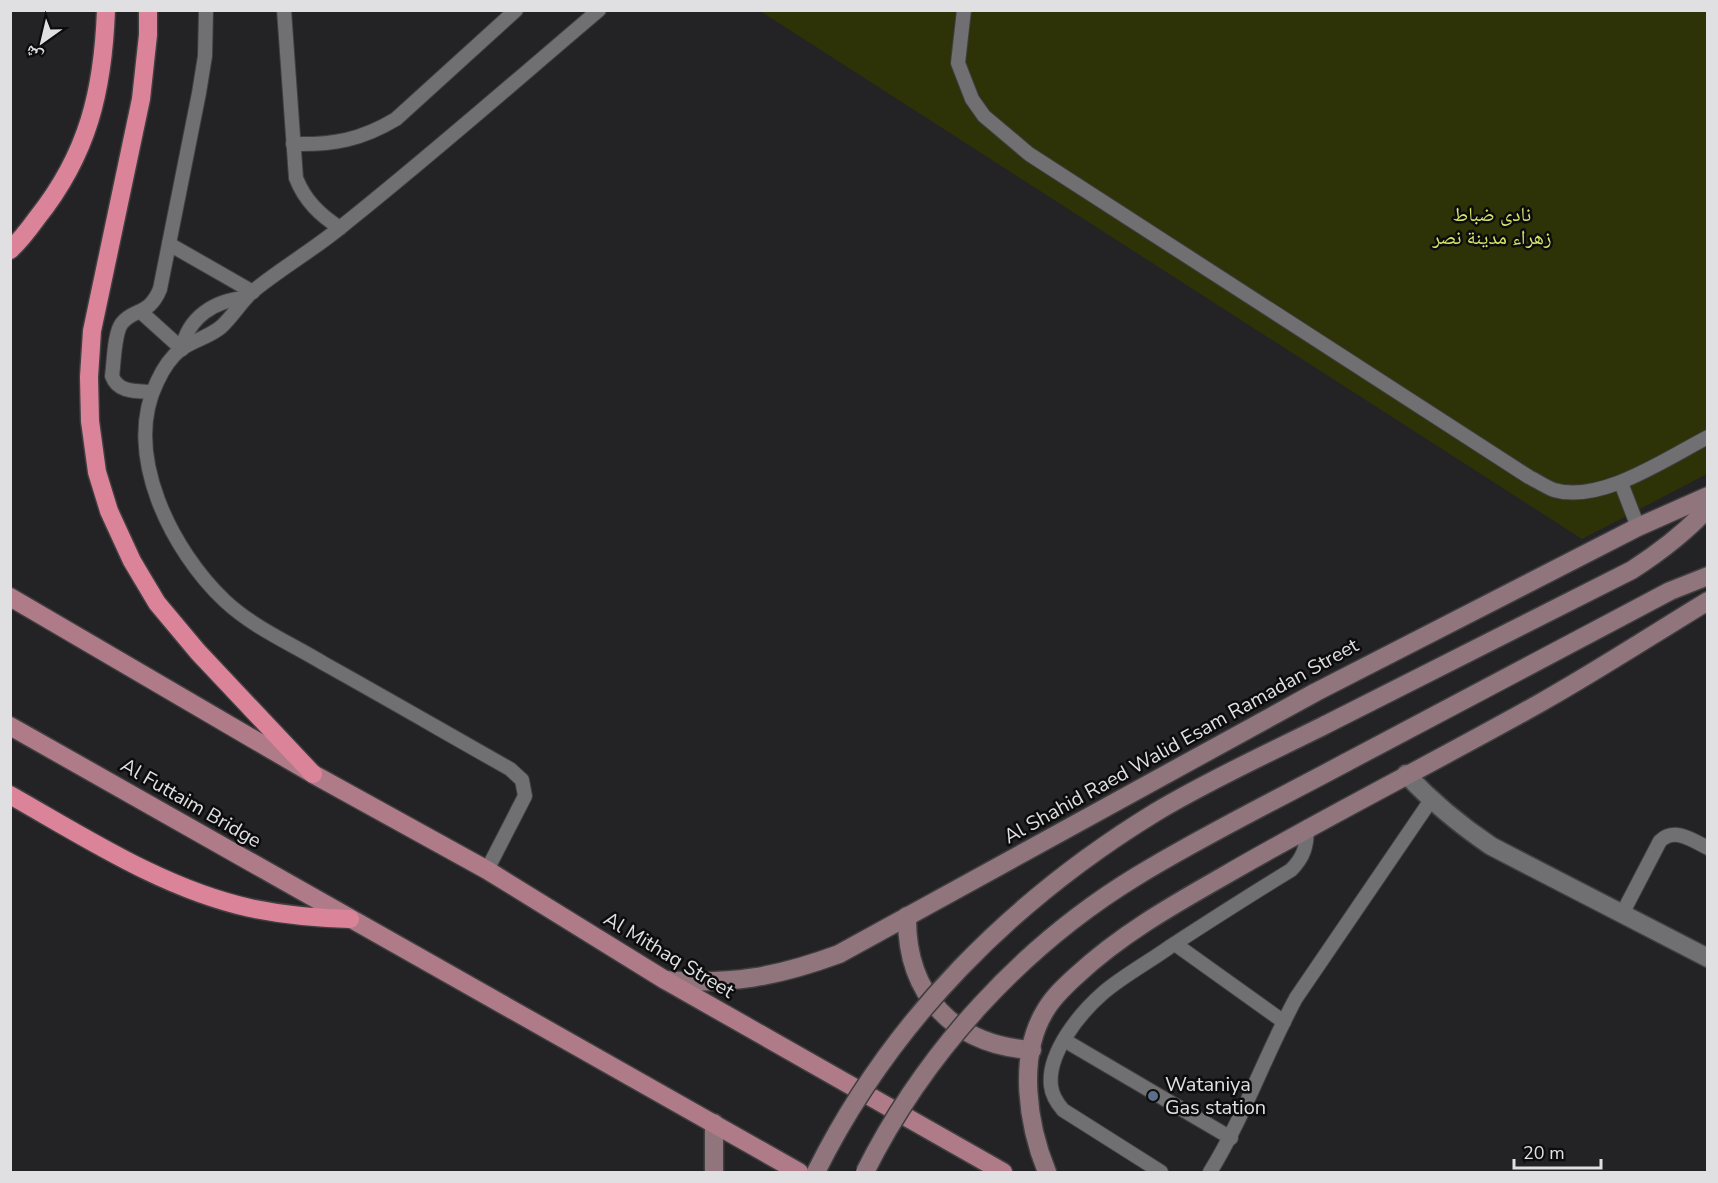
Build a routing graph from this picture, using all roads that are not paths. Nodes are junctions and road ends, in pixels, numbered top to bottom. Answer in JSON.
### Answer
{"nodes":[{"id":1,"x":106,"y":10,"type":"edge"},
{"id":2,"x":148,"y":10,"type":"edge"},
{"id":3,"x":206,"y":10,"type":"edge"},
{"id":4,"x":284,"y":10,"type":"edge"},
{"id":5,"x":516,"y":10,"type":"edge"},
{"id":6,"x":599,"y":10,"type":"edge"},
{"id":7,"x":964,"y":10,"type":"edge"},
{"id":8,"x":292,"y":144,"type":"junction"},
{"id":9,"x":340,"y":228,"type":"junction"},
{"id":10,"x":169,"y":244,"type":"junction"},
{"id":11,"x":10,"y":250,"type":"edge"},
{"id":12,"x":249,"y":295,"type":"junction"},
{"id":13,"x":141,"y":312,"type":"junction"},
{"id":14,"x":182,"y":349,"type":"junction"},
{"id":15,"x":152,"y":392,"type":"junction"},
{"id":16,"x":1707,"y":437,"type":"edge"},
{"id":17,"x":1621,"y":483,"type":"junction"},
{"id":18,"x":1707,"y":496,"type":"edge"},
{"id":19,"x":1707,"y":508,"type":"edge"},
{"id":20,"x":1638,"y":527,"type":"junction"},
{"id":21,"x":1707,"y":576,"type":"edge"},
{"id":22,"x":10,"y":597,"type":"edge"},
{"id":23,"x":1707,"y":601,"type":"edge"},
{"id":24,"x":10,"y":726,"type":"edge"},
{"id":25,"x":314,"y":774,"type":"junction"},
{"id":26,"x":1406,"y":774,"type":"junction"},
{"id":27,"x":10,"y":795,"type":"edge"},
{"id":28,"x":1431,"y":801,"type":"junction"},
{"id":29,"x":1307,"y":827,"type":"junction"},
{"id":30,"x":1707,"y":848,"type":"edge"},
{"id":31,"x":487,"y":870,"type":"junction"},
{"id":32,"x":1622,"y":915,"type":"junction"},
{"id":33,"x":908,"y":916,"type":"junction"},
{"id":34,"x":350,"y":920,"type":"junction"},
{"id":35,"x":1175,"y":944,"type":"junction"},
{"id":36,"x":1707,"y":958,"type":"edge"},
{"id":37,"x":665,"y":980,"type":"junction"},
{"id":38,"x":1284,"y":1022,"type":"junction"},
{"id":39,"x":1064,"y":1040,"type":"junction"},
{"id":40,"x":1032,"y":1050,"type":"junction"},
{"id":41,"x":714,"y":1123,"type":"junction"},
{"id":42,"x":1231,"y":1138,"type":"junction"},
{"id":43,"x":714,"y":1173,"type":"edge"},
{"id":44,"x":800,"y":1173,"type":"edge"},
{"id":45,"x":816,"y":1173,"type":"edge"},
{"id":46,"x":865,"y":1173,"type":"edge"},
{"id":47,"x":1003,"y":1173,"type":"edge"},
{"id":48,"x":1047,"y":1173,"type":"edge"},
{"id":49,"x":1161,"y":1173,"type":"edge"},
{"id":50,"x":1210,"y":1173,"type":"edge"}],
"edges":[{"from":1,"to":11,"type":"highway"},
{"from":2,"to":25,"type":"highway"},
{"from":3,"to":10,"type":"lane"},
{"from":4,"to":8,"type":"lane"},
{"from":5,"to":8,"type":"lane"},
{"from":6,"to":9,"type":"lane"},
{"from":7,"to":17,"type":"lane"},
{"from":8,"to":9,"type":"lane"},
{"from":9,"to":12,"type":"lane"},
{"from":10,"to":12,"type":"lane"},
{"from":10,"to":13,"type":"lane"},
{"from":12,"to":14,"type":"lane"},
{"from":12,"to":14,"type":"lane"},
{"from":13,"to":14,"type":"lane"},
{"from":13,"to":15,"type":"lane"},
{"from":14,"to":15,"type":"lane"},
{"from":15,"to":31,"type":"lane"},
{"from":16,"to":17,"type":"lane"},
{"from":17,"to":20,"type":"lane"},
{"from":18,"to":20,"type":"street","name":"Al Shahid Raed Walid Esam Ramadan Street"},
{"from":19,"to":45,"type":"street","bridge":true},
{"from":20,"to":33,"type":"street","name":"Al Shahid Raed Walid Esam Ramadan Street"},
{"from":21,"to":46,"type":"street","bridge":true},
{"from":22,"to":25,"type":"main road"},
{"from":23,"to":26,"type":"street"},
{"from":24,"to":34,"type":"main road","name":"Al Futtaim Bridge"},
{"from":25,"to":31,"type":"main road","name":"Al Mithaq Street"},
{"from":26,"to":28,"type":"street"},
{"from":26,"to":29,"type":"street"},
{"from":27,"to":34,"type":"highway"},
{"from":28,"to":32,"type":"street"},
{"from":28,"to":38,"type":"lane"},
{"from":29,"to":35,"type":"lane"},
{"from":29,"to":40,"type":"street"},
{"from":30,"to":32,"type":"lane"},
{"from":31,"to":37,"type":"main road","name":"Al Mithaq Street"},
{"from":32,"to":36,"type":"street"},
{"from":33,"to":37,"type":"street","name":"Al Shahid Raed Walid Esam Ramadan Street"},
{"from":33,"to":40,"type":"street"},
{"from":34,"to":41,"type":"main road"},
{"from":35,"to":38,"type":"lane"},
{"from":35,"to":39,"type":"lane"},
{"from":37,"to":47,"type":"main road","name":"Al Mithaq Street"},
{"from":38,"to":42,"type":"lane"},
{"from":39,"to":42,"type":"lane"},
{"from":39,"to":49,"type":"lane"},
{"from":40,"to":48,"type":"street"},
{"from":41,"to":43,"type":"street"},
{"from":41,"to":44,"type":"main road"},
{"from":42,"to":50,"type":"lane"}]}
